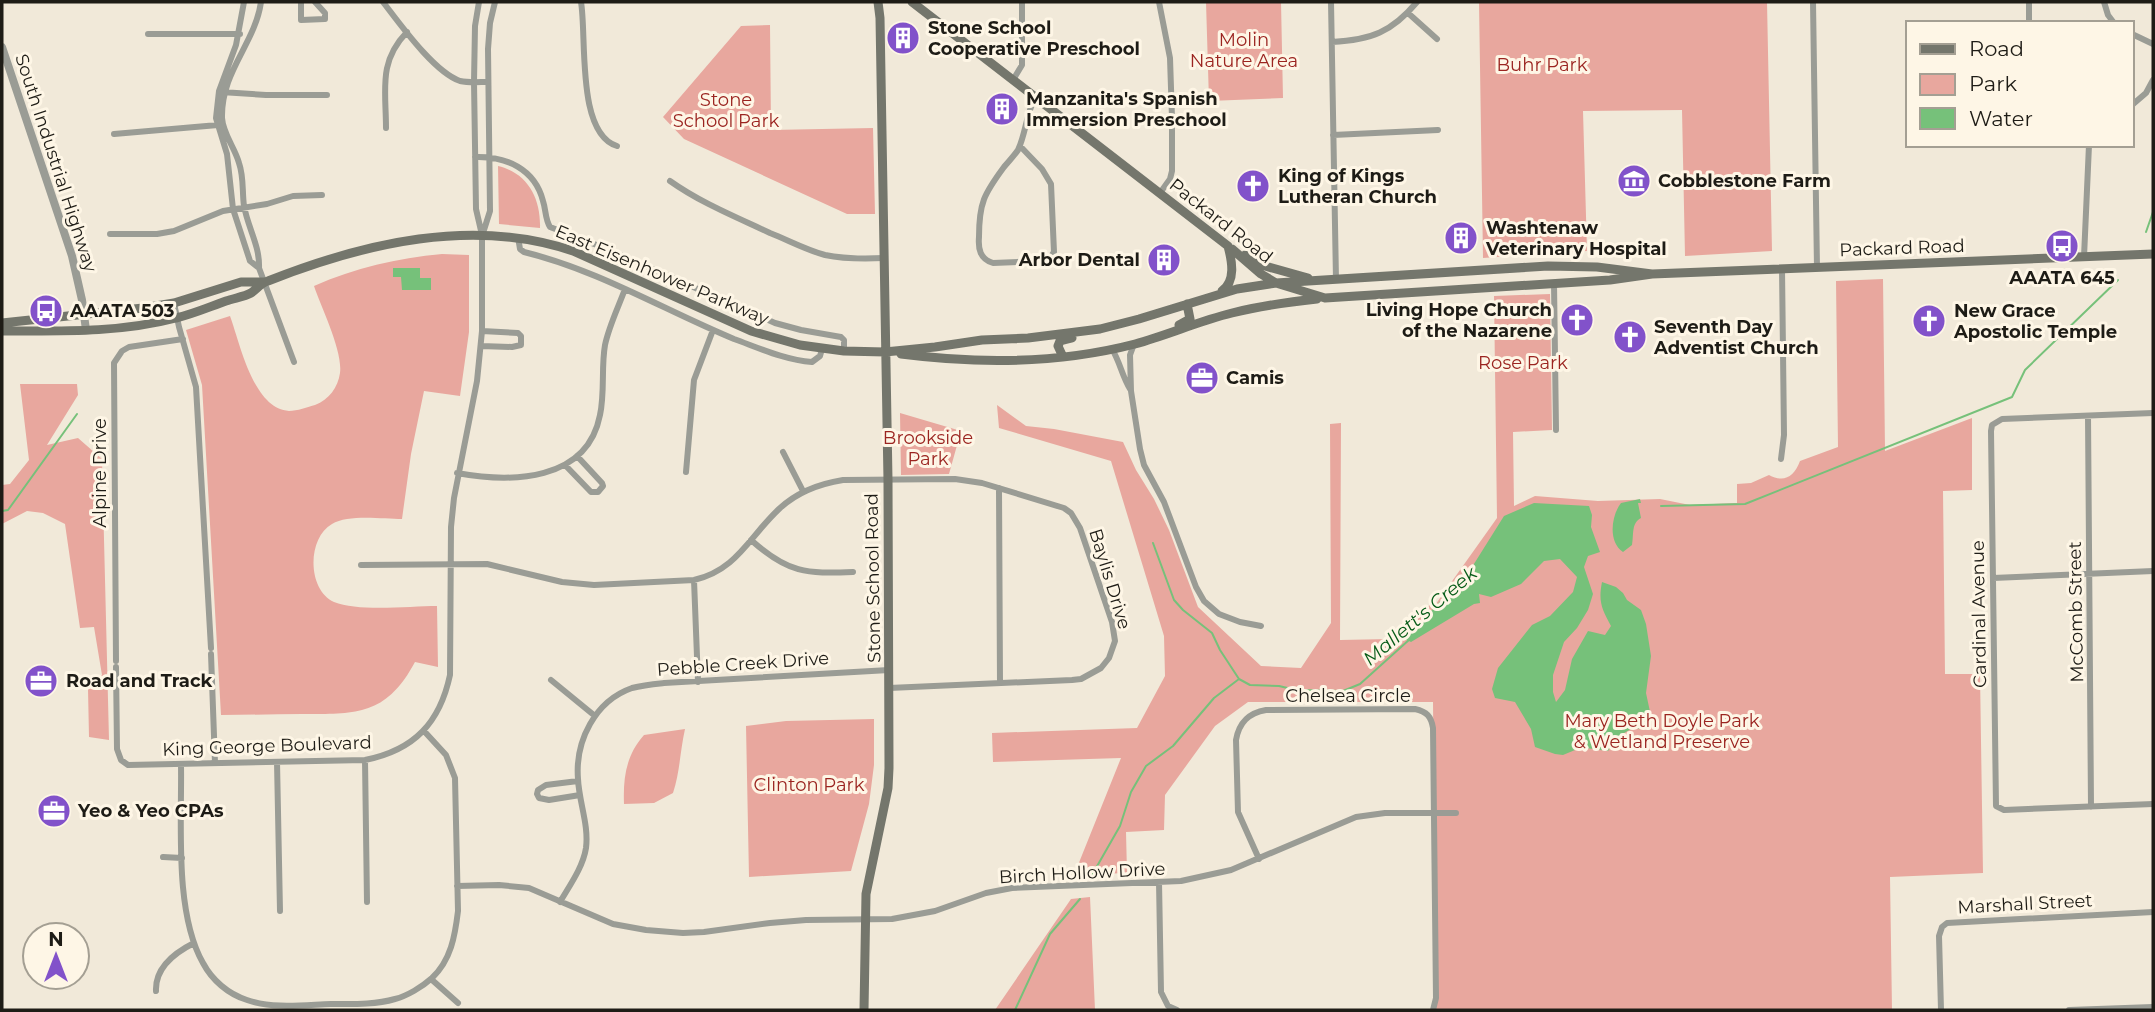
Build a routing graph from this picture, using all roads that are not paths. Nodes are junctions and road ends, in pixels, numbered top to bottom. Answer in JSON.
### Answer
{"nodes":[{"id":1,"x":244,"y":2,"type":"edge"},
{"id":2,"x":261,"y":2,"type":"edge"},
{"id":3,"x":301,"y":2,"type":"edge"},
{"id":4,"x":314,"y":2,"type":"edge"},
{"id":5,"x":383,"y":2,"type":"edge"},
{"id":6,"x":479,"y":2,"type":"edge"},
{"id":7,"x":495,"y":2,"type":"edge"},
{"id":8,"x":581,"y":2,"type":"edge"},
{"id":9,"x":880,"y":2,"type":"edge"},
{"id":10,"x":912,"y":2,"type":"edge"},
{"id":11,"x":1022,"y":2,"type":"edge"},
{"id":12,"x":1159,"y":2,"type":"edge"},
{"id":13,"x":1331,"y":2,"type":"edge"},
{"id":14,"x":1417,"y":2,"type":"edge"},
{"id":15,"x":1812,"y":2,"type":"edge"},
{"id":16,"x":2029,"y":2,"type":"edge"},
{"id":17,"x":2104,"y":2,"type":"edge"},
{"id":18,"x":1408,"y":13,"type":"junction"},
{"id":19,"x":2029,"y":21,"type":"edge"},
{"id":20,"x":2112,"y":21,"type":"edge"},
{"id":21,"x":407,"y":32,"type":"junction"},
{"id":22,"x":239,"y":33,"type":"junction"},
{"id":23,"x":148,"y":34,"type":"dead end"},
{"id":24,"x":250,"y":34,"type":"junction"},
{"id":25,"x":2134,"y":35,"type":"edge"},
{"id":26,"x":1437,"y":39,"type":"dead end"},
{"id":27,"x":1332,"y":41,"type":"junction"},
{"id":28,"x":2153,"y":44,"type":"edge"},
{"id":29,"x":2,"y":47,"type":"edge"},
{"id":30,"x":1013,"y":80,"type":"junction"},
{"id":31,"x":2153,"y":80,"type":"edge"},
{"id":32,"x":474,"y":82,"type":"junction"},
{"id":33,"x":488,"y":82,"type":"junction"},
{"id":34,"x":222,"y":92,"type":"junction"},
{"id":35,"x":327,"y":95,"type":"dead end"},
{"id":36,"x":1035,"y":98,"type":"junction"},
{"id":37,"x":2134,"y":103,"type":"edge"},
{"id":38,"x":220,"y":125,"type":"junction"},
{"id":39,"x":386,"y":128,"type":"dead end"},
{"id":40,"x":1438,"y":130,"type":"dead end"},
{"id":41,"x":114,"y":134,"type":"dead end"},
{"id":42,"x":1333,"y":135,"type":"junction"},
{"id":43,"x":617,"y":146,"type":"dead end"},
{"id":44,"x":1020,"y":146,"type":"junction"},
{"id":45,"x":2089,"y":147,"type":"edge"},
{"id":46,"x":489,"y":156,"type":"junction"},
{"id":47,"x":475,"y":157,"type":"junction"},
{"id":48,"x":670,"y":181,"type":"dead end"},
{"id":49,"x":1160,"y":193,"type":"junction"},
{"id":50,"x":322,"y":195,"type":"dead end"},
{"id":51,"x":244,"y":208,"type":"junction"},
{"id":52,"x":233,"y":209,"type":"junction"},
{"id":53,"x":110,"y":234,"type":"dead end"},
{"id":54,"x":482,"y":235,"type":"junction"},
{"id":55,"x":518,"y":237,"type":"junction"},
{"id":56,"x":1230,"y":247,"type":"junction"},
{"id":57,"x":2153,"y":254,"type":"edge"},
{"id":58,"x":2084,"y":257,"type":"junction"},
{"id":59,"x":884,"y":258,"type":"junction"},
{"id":60,"x":1573,"y":266,"type":"junction"},
{"id":61,"x":259,"y":268,"type":"junction"},
{"id":62,"x":1817,"y":268,"type":"junction"},
{"id":63,"x":1487,"y":269,"type":"junction"},
{"id":64,"x":1782,"y":269,"type":"junction"},
{"id":65,"x":1652,"y":274,"type":"junction"},
{"id":66,"x":1336,"y":280,"type":"junction"},
{"id":67,"x":1320,"y":281,"type":"junction"},
{"id":68,"x":264,"y":282,"type":"junction"},
{"id":69,"x":1297,"y":282,"type":"joint"},
{"id":70,"x":1276,"y":283,"type":"junction"},
{"id":71,"x":1554,"y":283,"type":"junction"},
{"id":72,"x":1505,"y":286,"type":"junction"},
{"id":73,"x":625,"y":289,"type":"junction"},
{"id":74,"x":1431,"y":291,"type":"junction"},
{"id":75,"x":1217,"y":294,"type":"junction"},
{"id":76,"x":1325,"y":298,"type":"junction"},
{"id":77,"x":174,"y":303,"type":"junction"},
{"id":78,"x":1187,"y":304,"type":"junction"},
{"id":79,"x":84,"y":315,"type":"junction"},
{"id":80,"x":177,"y":318,"type":"junction"},
{"id":81,"x":2,"y":323,"type":"edge"},
{"id":82,"x":1100,"y":329,"type":"junction"},
{"id":83,"x":86,"y":330,"type":"junction"},
{"id":84,"x":713,"y":330,"type":"junction"},
{"id":85,"x":2,"y":331,"type":"edge"},
{"id":86,"x":482,"y":331,"type":"junction"},
{"id":87,"x":1160,"y":337,"type":"junction"},
{"id":88,"x":183,"y":339,"type":"junction"},
{"id":89,"x":1134,"y":344,"type":"junction"},
{"id":90,"x":481,"y":345,"type":"junction"},
{"id":91,"x":822,"y":349,"type":"junction"},
{"id":92,"x":1112,"y":349,"type":"junction"},
{"id":93,"x":844,"y":351,"type":"junction"},
{"id":94,"x":886,"y":352,"type":"junction"},
{"id":95,"x":1063,"y":357,"type":"junction"},
{"id":96,"x":294,"y":362,"type":"dead end"},
{"id":97,"x":1131,"y":391,"type":"junction"},
{"id":98,"x":2153,"y":413,"type":"edge"},
{"id":99,"x":2088,"y":416,"type":"junction"},
{"id":100,"x":1556,"y":430,"type":"dead end"},
{"id":101,"x":783,"y":452,"type":"dead end"},
{"id":102,"x":577,"y":456,"type":"junction"},
{"id":103,"x":1781,"y":459,"type":"dead end"},
{"id":104,"x":565,"y":465,"type":"junction"},
{"id":105,"x":686,"y":472,"type":"dead end"},
{"id":106,"x":457,"y":473,"type":"junction"},
{"id":107,"x":888,"y":480,"type":"junction"},
{"id":108,"x":999,"y":488,"type":"junction"},
{"id":109,"x":803,"y":491,"type":"junction"},
{"id":110,"x":751,"y":540,"type":"junction"},
{"id":111,"x":450,"y":564,"type":"junction"},
{"id":112,"x":360,"y":565,"type":"dead end"},
{"id":113,"x":2153,"y":571,"type":"edge"},
{"id":114,"x":853,"y":572,"type":"dead end"},
{"id":115,"x":2089,"y":574,"type":"junction"},
{"id":116,"x":1993,"y":578,"type":"junction"},
{"id":117,"x":694,"y":580,"type":"junction"},
{"id":118,"x":1261,"y":626,"type":"dead end"},
{"id":119,"x":889,"y":670,"type":"junction"},
{"id":120,"x":551,"y":680,"type":"dead end"},
{"id":121,"x":698,"y":682,"type":"junction"},
{"id":122,"x":1000,"y":683,"type":"junction"},
{"id":123,"x":890,"y":688,"type":"junction"},
{"id":124,"x":595,"y":716,"type":"junction"},
{"id":125,"x":424,"y":731,"type":"junction"},
{"id":126,"x":365,"y":760,"type":"junction"},
{"id":127,"x":277,"y":762,"type":"junction"},
{"id":128,"x":215,"y":763,"type":"junction"},
{"id":129,"x":181,"y":764,"type":"junction"},
{"id":130,"x":128,"y":765,"type":"joint"},
{"id":131,"x":578,"y":780,"type":"junction"},
{"id":132,"x":580,"y":795,"type":"junction"},
{"id":133,"x":2153,"y":804,"type":"edge"},
{"id":134,"x":2091,"y":807,"type":"junction"},
{"id":135,"x":1434,"y":813,"type":"junction"},
{"id":136,"x":1456,"y":813,"type":"dead end"},
{"id":137,"x":163,"y":858,"type":"dead end"},
{"id":138,"x":183,"y":858,"type":"junction"},
{"id":139,"x":1259,"y":859,"type":"junction"},
{"id":140,"x":1159,"y":882,"type":"junction"},
{"id":141,"x":457,"y":886,"type":"junction"},
{"id":142,"x":367,"y":902,"type":"dead end"},
{"id":143,"x":561,"y":902,"type":"junction"},
{"id":144,"x":279,"y":911,"type":"dead end"},
{"id":145,"x":2153,"y":912,"type":"edge"},
{"id":146,"x":864,"y":920,"type":"junction"},
{"id":147,"x":194,"y":943,"type":"junction"},
{"id":148,"x":431,"y":979,"type":"junction"},
{"id":149,"x":156,"y":992,"type":"dead end"},
{"id":150,"x":458,"y":1003,"type":"dead end"},
{"id":151,"x":2153,"y":1007,"type":"edge"},
{"id":152,"x":864,"y":1010,"type":"edge"},
{"id":153,"x":1177,"y":1010,"type":"edge"},
{"id":154,"x":1433,"y":1010,"type":"edge"},
{"id":155,"x":1941,"y":1010,"type":"edge"},
{"id":156,"x":2069,"y":1010,"type":"edge"},
{"id":157,"x":2103,"y":1010,"type":"edge"}],
"edges":[{"from":1,"to":22,"type":"street"},
{"from":2,"to":24,"type":"street"},
{"from":3,"to":4,"type":"street"},
{"from":5,"to":21,"type":"street"},
{"from":6,"to":32,"type":"street","name":"King George Boulevard"},
{"from":7,"to":33,"type":"street","name":"King George Boulevard"},
{"from":8,"to":43,"type":"street"},
{"from":9,"to":59,"type":"main road","name":"Stone School Road"},
{"from":10,"to":30,"type":"main road","name":"Packard Road"},
{"from":11,"to":30,"type":"street"},
{"from":12,"to":49,"type":"street"},
{"from":13,"to":27,"type":"street"},
{"from":14,"to":18,"type":"street"},
{"from":15,"to":62,"type":"street"},
{"from":16,"to":19,"type":"street"},
{"from":17,"to":20,"type":"street"},
{"from":18,"to":26,"type":"street"},
{"from":18,"to":27,"type":"street"},
{"from":21,"to":32,"type":"street"},
{"from":21,"to":39,"type":"street"},
{"from":22,"to":23,"type":"street"},
{"from":22,"to":24,"type":"street"},
{"from":22,"to":34,"type":"street"},
{"from":24,"to":34,"type":"street"},
{"from":25,"to":28,"type":"street"},
{"from":27,"to":42,"type":"street"},
{"from":29,"to":79,"type":"street","name":"South Industrial Highway"},
{"from":30,"to":36,"type":"main road","name":"Packard Road"},
{"from":31,"to":37,"type":"street"},
{"from":32,"to":33,"type":"street"},
{"from":32,"to":47,"type":"street","name":"King George Boulevard"},
{"from":33,"to":46,"type":"street","name":"King George Boulevard"},
{"from":34,"to":35,"type":"street"},
{"from":34,"to":38,"type":"street"},
{"from":36,"to":44,"type":"street"},
{"from":36,"to":49,"type":"main road","name":"Packard Road"},
{"from":38,"to":41,"type":"street"},
{"from":38,"to":51,"type":"street"},
{"from":38,"to":52,"type":"street"},
{"from":40,"to":42,"type":"street"},
{"from":42,"to":66,"type":"street"},
{"from":44,"to":44,"type":"street"},
{"from":45,"to":58,"type":"street"},
{"from":46,"to":47,"type":"street"},
{"from":46,"to":54,"type":"street","name":"King George Boulevard"},
{"from":46,"to":93,"type":"street"},
{"from":47,"to":54,"type":"street","name":"King George Boulevard"},
{"from":48,"to":59,"type":"street"},
{"from":49,"to":56,"type":"main road","name":"Packard Road"},
{"from":50,"to":51,"type":"street"},
{"from":51,"to":52,"type":"street"},
{"from":51,"to":61,"type":"street"},
{"from":52,"to":53,"type":"street"},
{"from":52,"to":61,"type":"street"},
{"from":54,"to":55,"type":"main road","name":"East Eisenhower Parkway"},
{"from":54,"to":68,"type":"main road","name":"East Eisenhower Parkway"},
{"from":54,"to":86,"type":"street","name":"King George Boulevard"},
{"from":55,"to":73,"type":"street"},
{"from":55,"to":91,"type":"main road","name":"East Eisenhower Parkway"},
{"from":56,"to":67,"type":"main road"},
{"from":56,"to":70,"type":"main road","name":"Packard Road"},
{"from":56,"to":75,"type":"main road"},
{"from":57,"to":58,"type":"main road","name":"Packard Road"},
{"from":58,"to":62,"type":"main road","name":"Packard Road"},
{"from":59,"to":94,"type":"main road","name":"Stone School Road"},
{"from":60,"to":63,"type":"main road","name":"Packard Road"},
{"from":60,"to":65,"type":"main road","name":"Packard Road"},
{"from":60,"to":72,"type":"main road"},
{"from":61,"to":68,"type":"street"},
{"from":62,"to":64,"type":"main road","name":"Packard Road"},
{"from":63,"to":66,"type":"main road","name":"Packard Road"},
{"from":63,"to":74,"type":"main road"},
{"from":64,"to":65,"type":"main road","name":"Packard Road"},
{"from":64,"to":103,"type":"street"},
{"from":65,"to":71,"type":"main road","name":"Packard Road"},
{"from":66,"to":67,"type":"main road","name":"Packard Road"},
{"from":67,"to":69,"type":"main road","name":"Packard Road"},
{"from":68,"to":77,"type":"main road","name":"East Eisenhower Parkway"},
{"from":68,"to":80,"type":"main road","name":"East Eisenhower Parkway"},
{"from":68,"to":96,"type":"street"},
{"from":69,"to":70,"type":"main road","name":"East Eisenhower Parkway"},
{"from":70,"to":75,"type":"main road","name":"East Eisenhower Parkway"},
{"from":70,"to":76,"type":"main road","name":"Packard Road"},
{"from":71,"to":72,"type":"main road","name":"Packard Road"},
{"from":71,"to":100,"type":"street"},
{"from":72,"to":74,"type":"main road","name":"Packard Road"},
{"from":73,"to":84,"type":"street"},
{"from":73,"to":102,"type":"street"},
{"from":74,"to":76,"type":"main road","name":"Packard Road"},
{"from":75,"to":78,"type":"main road","name":"East Eisenhower Parkway"},
{"from":76,"to":87,"type":"main road","name":"East Eisenhower Parkway"},
{"from":77,"to":79,"type":"main road","name":"East Eisenhower Parkway"},
{"from":77,"to":80,"type":"street"},
{"from":78,"to":82,"type":"main road","name":"East Eisenhower Parkway"},
{"from":78,"to":87,"type":"main road"},
{"from":79,"to":81,"type":"main road","name":"East Eisenhower Parkway"},
{"from":79,"to":83,"type":"street","name":"South Industrial Highway"},
{"from":80,"to":83,"type":"main road","name":"East Eisenhower Parkway"},
{"from":80,"to":88,"type":"street"},
{"from":82,"to":94,"type":"main road","name":"East Eisenhower Parkway"},
{"from":82,"to":95,"type":"main road"},
{"from":83,"to":85,"type":"main road","name":"East Eisenhower Parkway"},
{"from":84,"to":91,"type":"street"},
{"from":84,"to":105,"type":"street"},
{"from":86,"to":90,"type":"street","name":"King George Boulevard"},
{"from":86,"to":90,"type":"street"},
{"from":87,"to":89,"type":"main road","name":"East Eisenhower Parkway"},
{"from":88,"to":128,"type":"street"},
{"from":88,"to":130,"type":"street","name":"Alpine Drive"},
{"from":89,"to":92,"type":"main road","name":"East Eisenhower Parkway"},
{"from":89,"to":97,"type":"street"},
{"from":90,"to":106,"type":"street","name":"King George Boulevard"},
{"from":91,"to":93,"type":"main road","name":"East Eisenhower Parkway"},
{"from":92,"to":95,"type":"main road","name":"East Eisenhower Parkway"},
{"from":92,"to":97,"type":"street"},
{"from":93,"to":94,"type":"main road","name":"East Eisenhower Parkway"},
{"from":94,"to":95,"type":"main road","name":"East Eisenhower Parkway"},
{"from":94,"to":107,"type":"main road","name":"Stone School Road"},
{"from":97,"to":118,"type":"street"},
{"from":98,"to":99,"type":"street"},
{"from":99,"to":115,"type":"street","name":"McComb Street"},
{"from":99,"to":116,"type":"street","name":"Cardinal Avenue"},
{"from":101,"to":109,"type":"street"},
{"from":102,"to":104,"type":"street"},
{"from":102,"to":104,"type":"street"},
{"from":104,"to":106,"type":"street"},
{"from":106,"to":111,"type":"street","name":"King George Boulevard"},
{"from":107,"to":108,"type":"street","name":"Baylis Drive"},
{"from":107,"to":109,"type":"street","name":"Baylis Drive"},
{"from":107,"to":119,"type":"main road","name":"Stone School Road"},
{"from":108,"to":122,"type":"street"},
{"from":108,"to":122,"type":"street","name":"Baylis Drive"},
{"from":109,"to":110,"type":"street"},
{"from":110,"to":114,"type":"street"},
{"from":110,"to":117,"type":"street"},
{"from":111,"to":112,"type":"street"},
{"from":111,"to":117,"type":"street"},
{"from":111,"to":125,"type":"street","name":"King George Boulevard"},
{"from":113,"to":115,"type":"street"},
{"from":115,"to":116,"type":"street"},
{"from":115,"to":134,"type":"street","name":"McComb Street"},
{"from":116,"to":134,"type":"street","name":"Cardinal Avenue"},
{"from":117,"to":121,"type":"street"},
{"from":119,"to":121,"type":"street","name":"Pebble Creek Drive"},
{"from":119,"to":123,"type":"main road","name":"Stone School Road"},
{"from":120,"to":124,"type":"street"},
{"from":121,"to":124,"type":"street","name":"Pebble Creek Drive"},
{"from":122,"to":123,"type":"street","name":"Baylis Drive"},
{"from":123,"to":146,"type":"main road","name":"Stone School Road"},
{"from":124,"to":131,"type":"street","name":"Pebble Creek Drive"},
{"from":125,"to":126,"type":"street","name":"King George Boulevard"},
{"from":125,"to":141,"type":"street"},
{"from":126,"to":127,"type":"street","name":"King George Boulevard"},
{"from":126,"to":142,"type":"street"},
{"from":127,"to":128,"type":"street","name":"King George Boulevard"},
{"from":127,"to":144,"type":"street"},
{"from":128,"to":129,"type":"street","name":"King George Boulevard"},
{"from":129,"to":130,"type":"street","name":"King George Boulevard"},
{"from":129,"to":138,"type":"street"},
{"from":131,"to":132,"type":"street","name":"Pebble Creek Drive"},
{"from":131,"to":132,"type":"street"},
{"from":132,"to":143,"type":"street","name":"Pebble Creek Drive"},
{"from":133,"to":134,"type":"street"},
{"from":135,"to":136,"type":"street","name":"Birch Hollow Drive"},
{"from":135,"to":139,"type":"street","name":"Birch Hollow Drive"},
{"from":135,"to":139,"type":"street","name":"Chelsea Circle"},
{"from":135,"to":154,"type":"street","name":"Chelsea Circle"},
{"from":137,"to":138,"type":"street"},
{"from":138,"to":147,"type":"street"},
{"from":139,"to":140,"type":"street","name":"Birch Hollow Drive"},
{"from":140,"to":146,"type":"street","name":"Birch Hollow Drive"},
{"from":140,"to":153,"type":"street"},
{"from":141,"to":143,"type":"street","name":"Birch Hollow Drive"},
{"from":141,"to":148,"type":"street"},
{"from":143,"to":146,"type":"street","name":"Birch Hollow Drive"},
{"from":145,"to":155,"type":"street","name":"Marshall Street"},
{"from":146,"to":152,"type":"main road","name":"Stone School Road"},
{"from":147,"to":148,"type":"street"},
{"from":147,"to":149,"type":"street"},
{"from":148,"to":150,"type":"street"},
{"from":151,"to":157,"type":"street"},
{"from":156,"to":157,"type":"street"}]}
